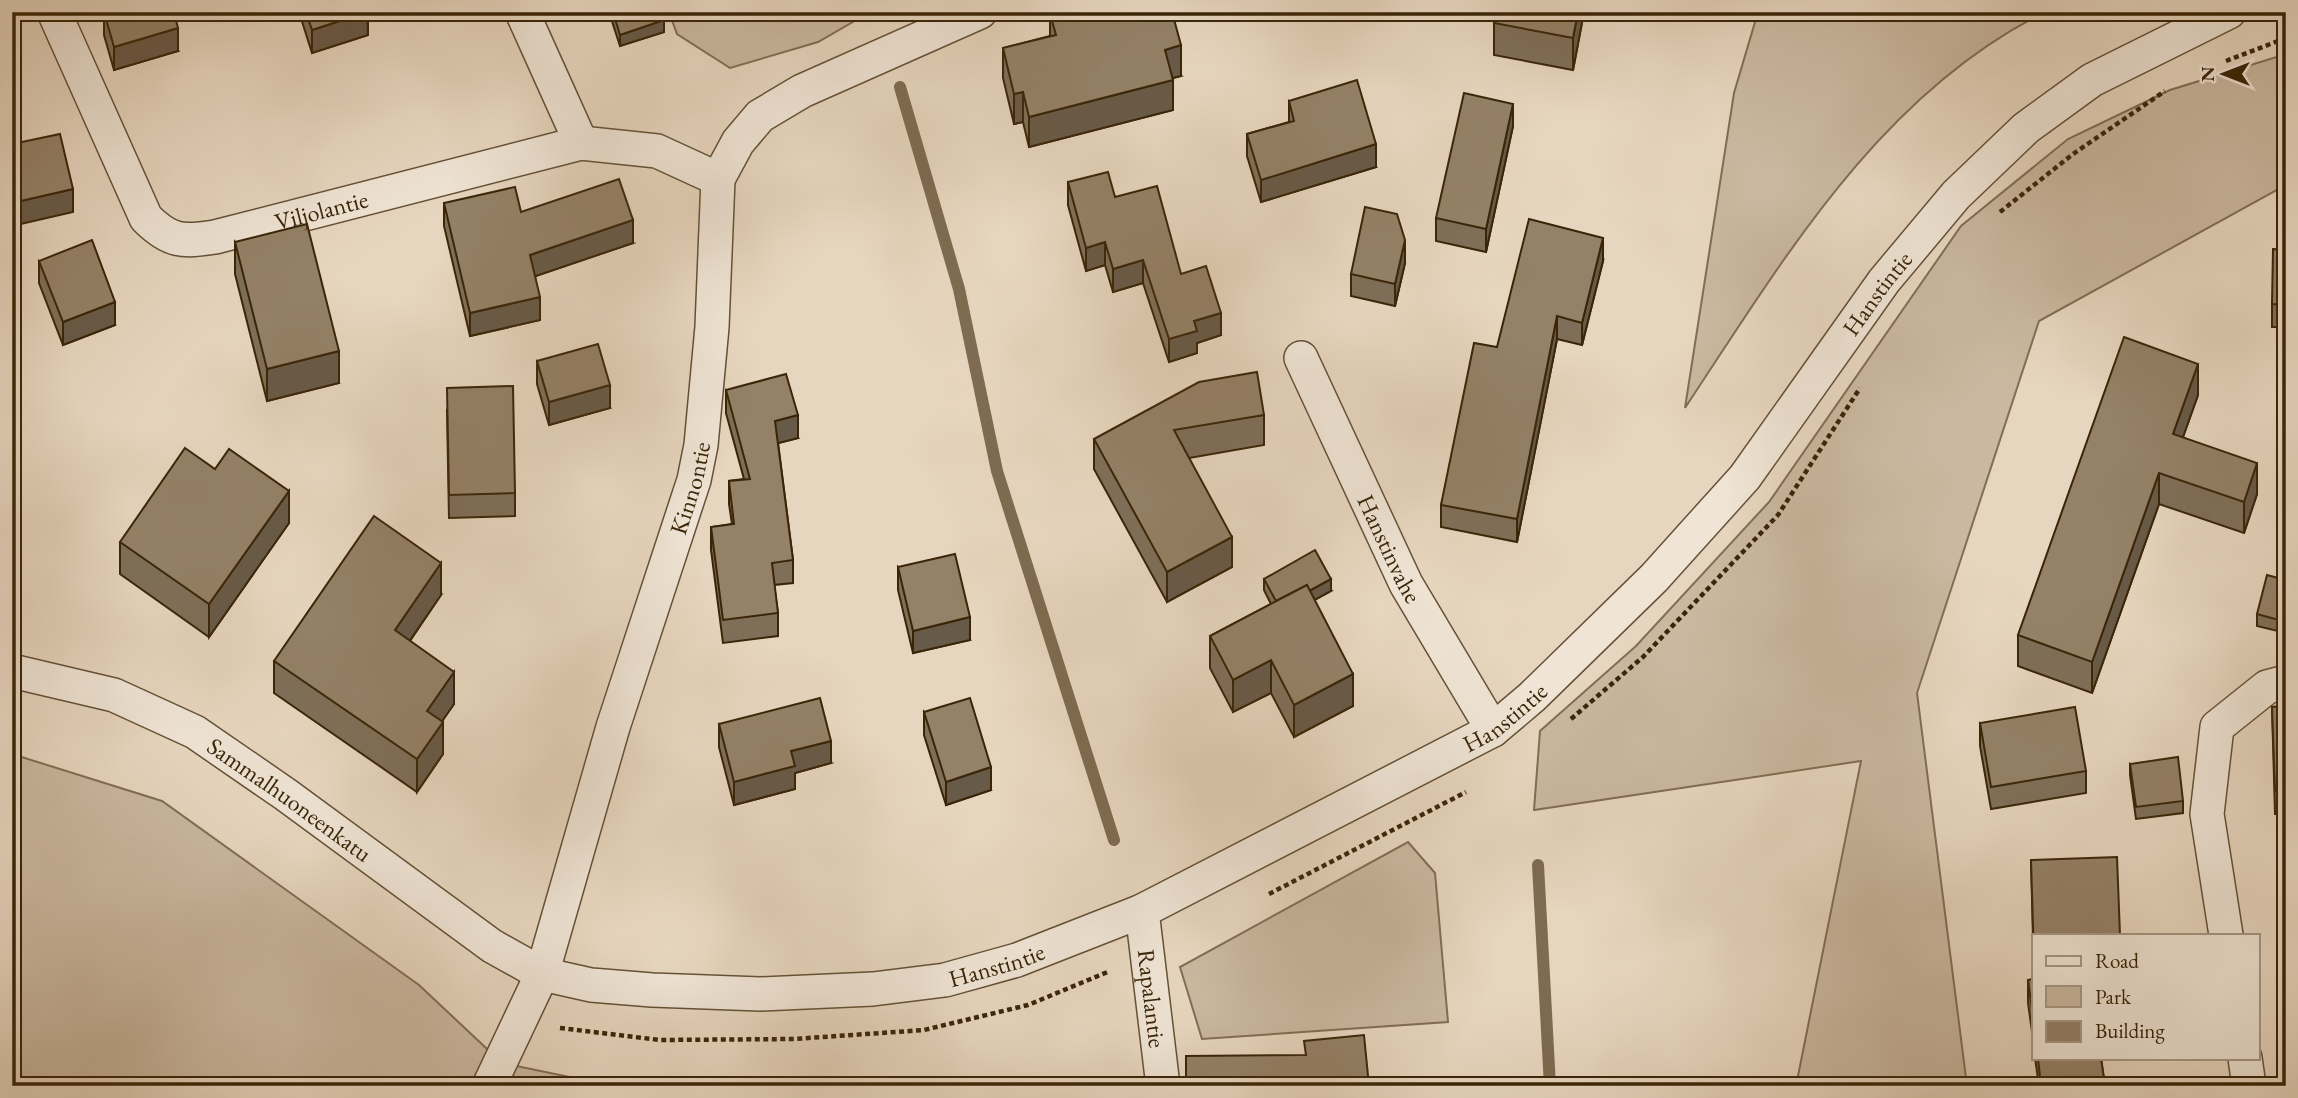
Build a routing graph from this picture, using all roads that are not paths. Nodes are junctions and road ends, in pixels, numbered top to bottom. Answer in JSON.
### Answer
{"nodes":[{"id":1,"x":54,"y":12,"type":"edge"},
{"id":2,"x":522,"y":12,"type":"edge"},
{"id":3,"x":980,"y":12,"type":"edge"},
{"id":4,"x":2229,"y":12,"type":"edge"},
{"id":5,"x":581,"y":143,"type":"junction"},
{"id":6,"x":718,"y":179,"type":"junction"},
{"id":7,"x":1301,"y":358,"type":"dead end"},
{"id":8,"x":12,"y":671,"type":"edge"},
{"id":9,"x":2286,"y":682,"type":"edge"},
{"id":10,"x":1493,"y":730,"type":"junction"},
{"id":11,"x":1142,"y":912,"type":"junction"},
{"id":12,"x":2226,"y":934,"type":"edge"},
{"id":13,"x":542,"y":974,"type":"junction"},
{"id":14,"x":2245,"y":1060,"type":"edge"},
{"id":15,"x":489,"y":1086,"type":"edge"},
{"id":16,"x":1163,"y":1086,"type":"edge"},
{"id":17,"x":2249,"y":1086,"type":"edge"}],
"edges":[{"from":1,"to":5,"type":"street","name":"Viljolantie"},
{"from":2,"to":5,"type":"street"},
{"from":3,"to":6,"type":"street","name":"Kinnontie"},
{"from":4,"to":10,"type":"street","name":"Hanstintie"},
{"from":5,"to":6,"type":"street","name":"Viljolantie"},
{"from":6,"to":13,"type":"street","name":"Kinnontie"},
{"from":7,"to":10,"type":"street","name":"Hanstinvahe"},
{"from":8,"to":13,"type":"street","name":"Sammalhuoneenkatu"},
{"from":9,"to":12,"type":"street"},
{"from":10,"to":11,"type":"street","name":"Hanstintie"},
{"from":11,"to":13,"type":"street","name":"Hanstintie"},
{"from":11,"to":16,"type":"street","name":"Rapalantie"},
{"from":13,"to":15,"type":"street","name":"Kinnontie"},
{"from":14,"to":17,"type":"street"}]}
